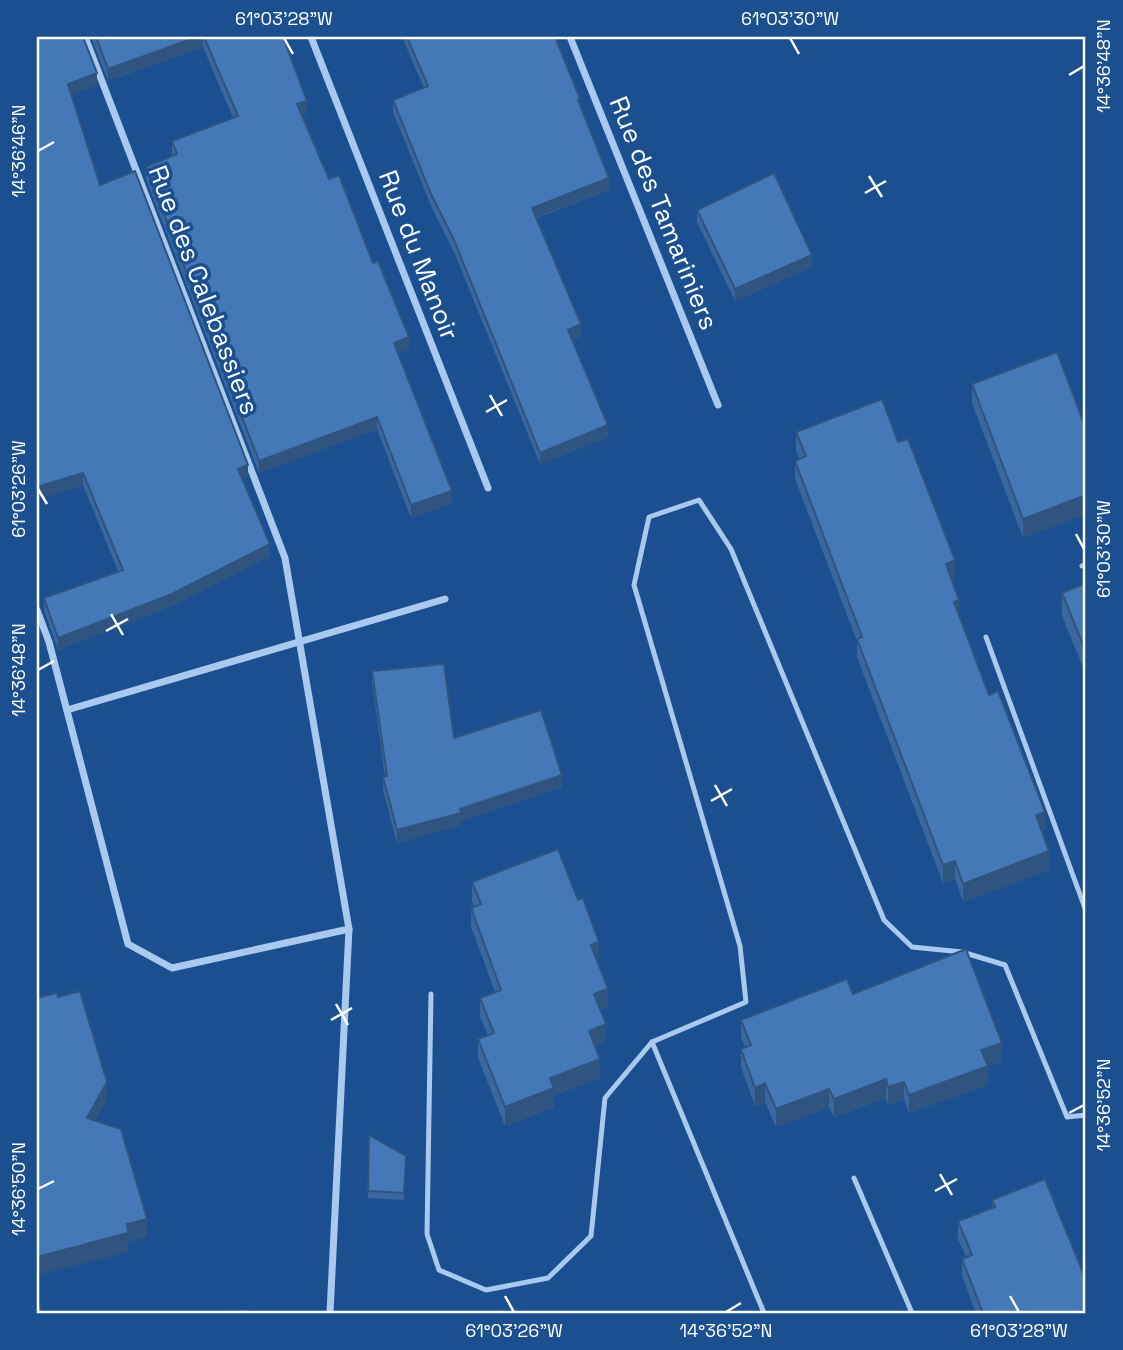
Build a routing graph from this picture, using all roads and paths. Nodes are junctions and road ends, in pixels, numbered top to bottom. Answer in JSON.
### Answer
{"nodes":[{"id":1,"x":85,"y":37,"type":"edge"},
{"id":2,"x":311,"y":37,"type":"edge"},
{"id":3,"x":570,"y":37,"type":"edge"},
{"id":4,"x":718,"y":405,"type":"dead end"},
{"id":5,"x":488,"y":488,"type":"dead end"},
{"id":6,"x":445,"y":599,"type":"dead end"},
{"id":7,"x":37,"y":610,"type":"edge"},
{"id":8,"x":986,"y":637,"type":"dead end"},
{"id":9,"x":299,"y":644,"type":"junction"},
{"id":10,"x":67,"y":710,"type":"junction"},
{"id":11,"x":1086,"y":911,"type":"edge"},
{"id":12,"x":349,"y":929,"type":"junction"},
{"id":13,"x":431,"y":994,"type":"dead end"},
{"id":14,"x":652,"y":1042,"type":"junction"},
{"id":15,"x":1086,"y":1115,"type":"edge"},
{"id":16,"x":854,"y":1178,"type":"dead end"},
{"id":17,"x":330,"y":1313,"type":"edge"},
{"id":18,"x":764,"y":1313,"type":"edge"},
{"id":19,"x":912,"y":1313,"type":"edge"}],
"edges":[{"from":1,"to":9,"type":"street","name":"Rue des Calebassiers"},
{"from":2,"to":5,"type":"street","name":"Rue du Manoir"},
{"from":3,"to":4,"type":"street","name":"Rue des Tamariniers"},
{"from":6,"to":9,"type":"street"},
{"from":7,"to":10,"type":"street"},
{"from":8,"to":11,"type":"lane"},
{"from":9,"to":10,"type":"street"},
{"from":9,"to":12,"type":"street","name":"Rue des Calebassiers"},
{"from":10,"to":12,"type":"street"},
{"from":12,"to":17,"type":"street","name":"Rue des Calebassiers"},
{"from":13,"to":14,"type":"lane"},
{"from":14,"to":15,"type":"lane"},
{"from":14,"to":18,"type":"lane"},
{"from":16,"to":19,"type":"lane"}]}
